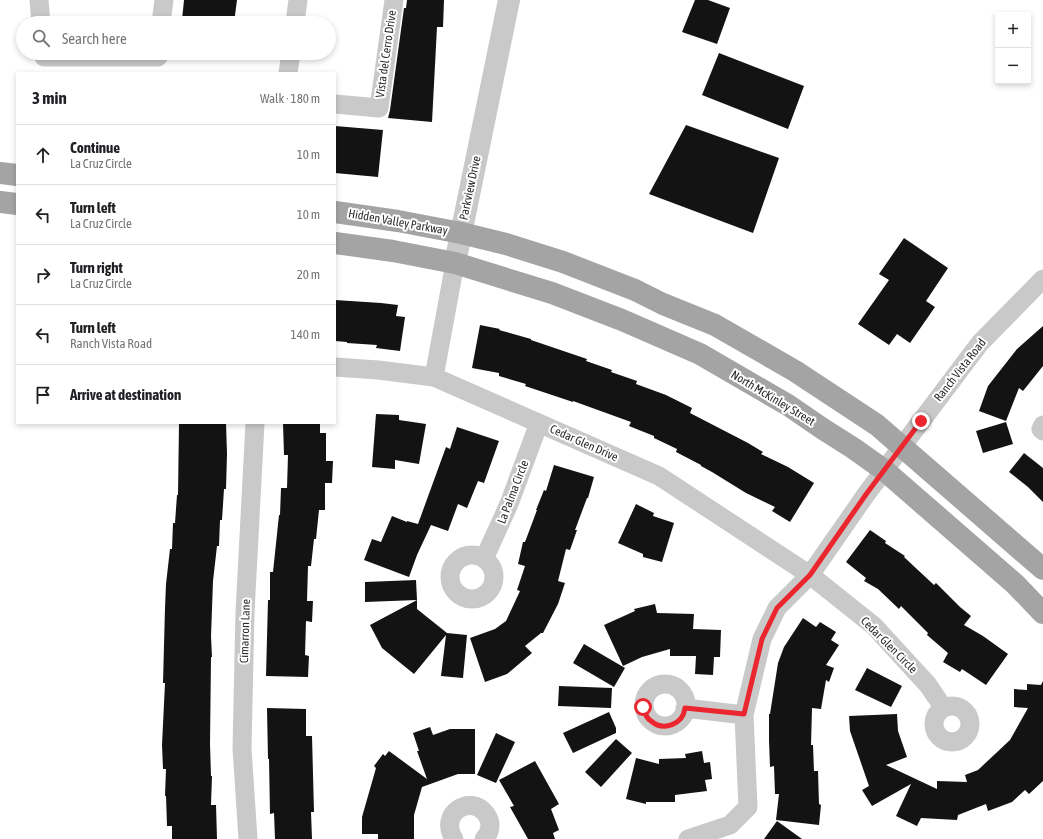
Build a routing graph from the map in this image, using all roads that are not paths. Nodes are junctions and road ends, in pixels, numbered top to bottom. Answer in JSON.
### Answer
{"nodes":[{"id":1,"x":39,"y":0,"type":"edge"},
{"id":2,"x":164,"y":0,"type":"edge"},
{"id":3,"x":298,"y":0,"type":"edge"},
{"id":4,"x":394,"y":0,"type":"edge"},
{"id":5,"x":509,"y":0,"type":"edge"},
{"id":6,"x":40,"y":16,"type":"edge"},
{"id":7,"x":162,"y":16,"type":"edge"},
{"id":8,"x":296,"y":16,"type":"edge"},
{"id":9,"x":81,"y":60,"type":"edge"},
{"id":10,"x":290,"y":60,"type":"edge"},
{"id":11,"x":55,"y":61,"type":"edge"},
{"id":12,"x":288,"y":72,"type":"edge"},
{"id":13,"x":336,"y":104,"type":"edge"},
{"id":14,"x":0,"y":173,"type":"edge"},
{"id":15,"x":16,"y":175,"type":"edge"},
{"id":16,"x":0,"y":202,"type":"edge"},
{"id":17,"x":16,"y":204,"type":"edge"},
{"id":18,"x":336,"y":212,"type":"edge"},
{"id":19,"x":461,"y":233,"type":"junction"},
{"id":20,"x":336,"y":243,"type":"edge"},
{"id":21,"x":455,"y":263,"type":"junction"},
{"id":22,"x":1043,"y":279,"type":"edge"},
{"id":23,"x":336,"y":367,"type":"edge"},
{"id":24,"x":434,"y":377,"type":"junction"},
{"id":25,"x":539,"y":423,"type":"junction"},
{"id":26,"x":256,"y":424,"type":"edge"},
{"id":27,"x":902,"y":446,"type":"junction"},
{"id":28,"x":884,"y":470,"type":"junction"},
{"id":29,"x":484,"y":559,"type":"dead end"},
{"id":30,"x":1043,"y":569,"type":"edge"},
{"id":31,"x":810,"y":575,"type":"junction"},
{"id":32,"x":1043,"y":613,"type":"edge"},
{"id":33,"x":943,"y":707,"type":"dead end"},
{"id":34,"x":685,"y":708,"type":"dead end"},
{"id":35,"x":744,"y":714,"type":"junction"},
{"id":36,"x":248,"y":839,"type":"edge"},
{"id":37,"x":454,"y":839,"type":"edge"},
{"id":38,"x":484,"y":839,"type":"edge"},
{"id":39,"x":688,"y":839,"type":"edge"}],
"edges":[{"from":1,"to":6,"type":"street"},
{"from":2,"to":7,"type":"street"},
{"from":3,"to":8,"type":"street"},
{"from":4,"to":13,"type":"street","name":"Vista del Cerro Drive"},
{"from":5,"to":19,"type":"street","name":"Parkview Drive"},
{"from":9,"to":11,"type":"street"},
{"from":10,"to":12,"type":"street"},
{"from":14,"to":15,"type":"main road"},
{"from":16,"to":17,"type":"main road"},
{"from":18,"to":19,"type":"main road","name":"Hidden Valley Parkway"},
{"from":19,"to":21,"type":"street","name":"Parkview Drive"},
{"from":19,"to":27,"type":"main road"},
{"from":20,"to":21,"type":"main road"},
{"from":21,"to":24,"type":"street","name":"Parkview Drive"},
{"from":21,"to":28,"type":"main road","name":"North McKinley Street"},
{"from":22,"to":27,"type":"street","name":"Ranch Vista Road"},
{"from":23,"to":24,"type":"street","name":"Cedar Glen Drive"},
{"from":24,"to":25,"type":"street","name":"Cedar Glen Drive"},
{"from":25,"to":29,"type":"street","name":"La Palma Circle"},
{"from":25,"to":31,"type":"street","name":"Cedar Glen Drive"},
{"from":26,"to":36,"type":"street","name":"Cimarron Lane"},
{"from":27,"to":28,"type":"street","name":"Ranch Vista Road"},
{"from":27,"to":30,"type":"main road"},
{"from":28,"to":31,"type":"street","name":"Ranch Vista Road"},
{"from":28,"to":32,"type":"main road","name":"North McKinley Street"},
{"from":31,"to":33,"type":"street","name":"Cedar Glen Circle"},
{"from":31,"to":35,"type":"street","name":"Ranch Vista Road"},
{"from":34,"to":35,"type":"street"},
{"from":35,"to":39,"type":"street","name":"Ranch Vista Road"},
{"from":37,"to":38,"type":"street"}]}
